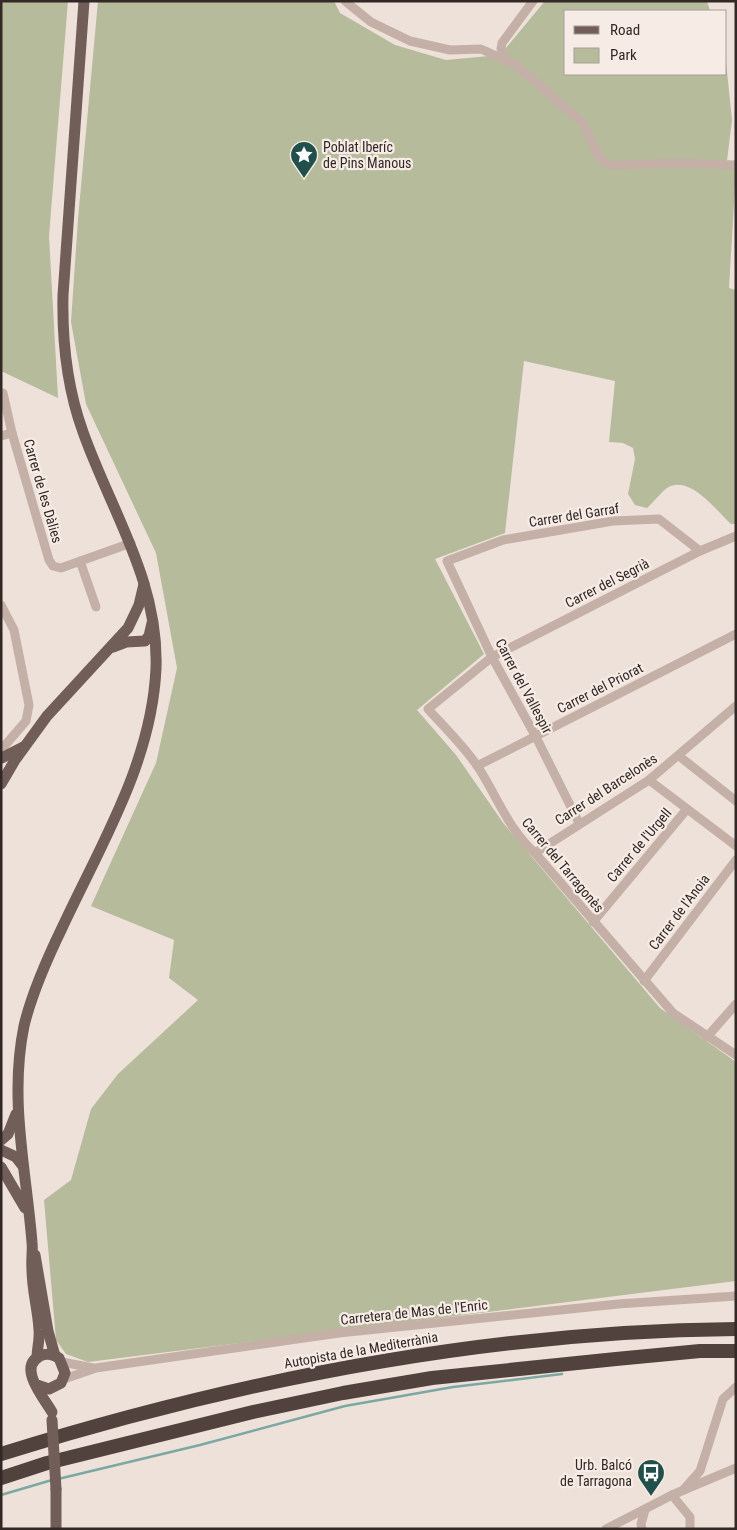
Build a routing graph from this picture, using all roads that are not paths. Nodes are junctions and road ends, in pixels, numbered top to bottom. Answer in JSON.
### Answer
{"nodes":[{"id":1,"x":84,"y":1,"type":"edge"},
{"id":2,"x":345,"y":1,"type":"edge"},
{"id":3,"x":533,"y":1,"type":"edge"},
{"id":4,"x":506,"y":59,"type":"junction"},
{"id":5,"x":736,"y":165,"type":"edge"},
{"id":6,"x":3,"y":393,"type":"dead end"},
{"id":7,"x":12,"y":433,"type":"junction"},
{"id":8,"x":1,"y":436,"type":"edge"},
{"id":9,"x":736,"y":536,"type":"edge"},
{"id":10,"x":131,"y":543,"type":"junction"},
{"id":11,"x":700,"y":551,"type":"junction"},
{"id":12,"x":80,"y":561,"type":"junction"},
{"id":13,"x":447,"y":561,"type":"joint"},
{"id":14,"x":145,"y":583,"type":"junction"},
{"id":15,"x":1,"y":605,"type":"edge"},
{"id":16,"x":96,"y":607,"type":"dead end"},
{"id":17,"x":152,"y":624,"type":"junction"},
{"id":18,"x":129,"y":626,"type":"junction"},
{"id":19,"x":736,"y":634,"type":"edge"},
{"id":20,"x":137,"y":642,"type":"junction"},
{"id":21,"x":113,"y":647,"type":"junction"},
{"id":22,"x":492,"y":657,"type":"junction"},
{"id":23,"x":156,"y":667,"type":"junction"},
{"id":24,"x":736,"y":706,"type":"edge"},
{"id":25,"x":536,"y":737,"type":"junction"},
{"id":26,"x":4,"y":744,"type":"edge"},
{"id":27,"x":679,"y":756,"type":"junction"},
{"id":28,"x":4,"y":762,"type":"edge"},
{"id":29,"x":477,"y":766,"type":"junction"},
{"id":30,"x":649,"y":780,"type":"junction"},
{"id":31,"x":1,"y":784,"type":"edge"},
{"id":32,"x":736,"y":801,"type":"edge"},
{"id":33,"x":687,"y":809,"type":"junction"},
{"id":34,"x":579,"y":823,"type":"junction"},
{"id":35,"x":736,"y":846,"type":"edge"},
{"id":36,"x":535,"y":853,"type":"junction"},
{"id":37,"x":736,"y":860,"type":"edge"},
{"id":38,"x":593,"y":922,"type":"junction"},
{"id":39,"x":644,"y":981,"type":"junction"},
{"id":40,"x":736,"y":1004,"type":"edge"},
{"id":41,"x":707,"y":1037,"type":"junction"},
{"id":42,"x":736,"y":1055,"type":"edge"},
{"id":43,"x":17,"y":1108,"type":"junction"},
{"id":44,"x":1,"y":1140,"type":"edge"},
{"id":45,"x":1,"y":1150,"type":"edge"},
{"id":46,"x":1,"y":1167,"type":"edge"},
{"id":47,"x":24,"y":1167,"type":"junction"},
{"id":48,"x":28,"y":1216,"type":"junction"},
{"id":49,"x":32,"y":1244,"type":"junction"},
{"id":50,"x":736,"y":1296,"type":"edge"},
{"id":51,"x":736,"y":1329,"type":"edge"},
{"id":52,"x":736,"y":1350,"type":"edge"},
{"id":53,"x":37,"y":1358,"type":"junction"},
{"id":54,"x":59,"y":1359,"type":"junction"},
{"id":55,"x":96,"y":1368,"type":"junction"},
{"id":56,"x":60,"y":1383,"type":"junction"},
{"id":57,"x":37,"y":1385,"type":"junction"},
{"id":58,"x":736,"y":1387,"type":"edge"},
{"id":59,"x":52,"y":1416,"type":"junction"},
{"id":60,"x":1,"y":1454,"type":"edge"},
{"id":61,"x":736,"y":1468,"type":"edge"},
{"id":62,"x":1,"y":1478,"type":"edge"},
{"id":63,"x":677,"y":1493,"type":"junction"},
{"id":64,"x":645,"y":1510,"type":"junction"},
{"id":65,"x":56,"y":1529,"type":"edge"},
{"id":66,"x":606,"y":1529,"type":"edge"},
{"id":67,"x":642,"y":1529,"type":"edge"},
{"id":68,"x":690,"y":1529,"type":"edge"}],
"edges":[{"from":1,"to":10,"type":"main road"},
{"from":2,"to":4,"type":"street"},
{"from":3,"to":4,"type":"street"},
{"from":4,"to":5,"type":"street"},
{"from":6,"to":7,"type":"street","name":"Carrer de les Dàlies"},
{"from":7,"to":8,"type":"street"},
{"from":7,"to":12,"type":"street","name":"Carrer de les Dàlies"},
{"from":9,"to":11,"type":"street","name":"Carrer del Segrià"},
{"from":10,"to":12,"type":"street","name":"Carrer de les Dàlies"},
{"from":10,"to":14,"type":"main road"},
{"from":11,"to":13,"type":"street","name":"Carrer del Garraf"},
{"from":11,"to":22,"type":"street","name":"Carrer del Segrià"},
{"from":12,"to":16,"type":"street"},
{"from":13,"to":22,"type":"street","name":"Carrer del Vallespir"},
{"from":14,"to":17,"type":"main road"},
{"from":14,"to":18,"type":"main road"},
{"from":15,"to":26,"type":"street"},
{"from":17,"to":18,"type":"main road"},
{"from":17,"to":20,"type":"main road"},
{"from":17,"to":23,"type":"main road"},
{"from":18,"to":20,"type":"main road"},
{"from":18,"to":21,"type":"main road"},
{"from":19,"to":25,"type":"street","name":"Carrer del Priorat"},
{"from":20,"to":21,"type":"main road"},
{"from":20,"to":23,"type":"main road"},
{"from":21,"to":28,"type":"main road"},
{"from":22,"to":25,"type":"street","name":"Carrer del Vallespir"},
{"from":22,"to":29,"type":"street","name":"Carrer del Tarragonès"},
{"from":23,"to":43,"type":"main road"},
{"from":24,"to":27,"type":"street","name":"Carrer del Barcelonès"},
{"from":25,"to":29,"type":"street","name":"Carrer del Priorat"},
{"from":25,"to":34,"type":"street","name":"Carrer del Vallespir"},
{"from":26,"to":28,"type":"street"},
{"from":27,"to":30,"type":"street","name":"Carrer del Barcelonès"},
{"from":27,"to":32,"type":"street"},
{"from":28,"to":31,"type":"main road"},
{"from":29,"to":36,"type":"street","name":"Carrer del Tarragonès"},
{"from":30,"to":33,"type":"street"},
{"from":30,"to":34,"type":"street","name":"Carrer del Barcelonès"},
{"from":33,"to":35,"type":"street"},
{"from":33,"to":38,"type":"street","name":"Carrer de l'Urgell"},
{"from":34,"to":36,"type":"street","name":"Carrer del Barcelonès"},
{"from":36,"to":38,"type":"street","name":"Carrer del Tarragonès"},
{"from":37,"to":39,"type":"street","name":"Carrer de l'Anoia"},
{"from":38,"to":39,"type":"street","name":"Carrer del Tarragonès"},
{"from":39,"to":41,"type":"street","name":"Carrer del Tarragonès"},
{"from":40,"to":41,"type":"street"},
{"from":41,"to":42,"type":"street","name":"Carrer del Tarragonès"},
{"from":43,"to":44,"type":"main road"},
{"from":43,"to":47,"type":"main road"},
{"from":45,"to":47,"type":"main road"},
{"from":46,"to":48,"type":"main road"},
{"from":47,"to":48,"type":"main road"},
{"from":48,"to":49,"type":"main road"},
{"from":49,"to":53,"type":"main road"},
{"from":49,"to":54,"type":"main road"},
{"from":50,"to":55,"type":"street","name":"Carretera de Mas de l'Enric"},
{"from":51,"to":60,"type":"highway","name":"Autopista de la Mediterrània"},
{"from":52,"to":62,"type":"highway"},
{"from":53,"to":54,"type":"main road"},
{"from":53,"to":57,"type":"main road"},
{"from":54,"to":55,"type":"street"},
{"from":54,"to":56,"type":"main road"},
{"from":55,"to":56,"type":"street"},
{"from":56,"to":57,"type":"main road"},
{"from":56,"to":59,"type":"main road"},
{"from":57,"to":59,"type":"main road"},
{"from":58,"to":63,"type":"street"},
{"from":59,"to":65,"type":"main road","bridge":true},
{"from":61,"to":63,"type":"street"},
{"from":63,"to":64,"type":"street"},
{"from":63,"to":68,"type":"street"},
{"from":64,"to":66,"type":"street"},
{"from":64,"to":67,"type":"street"}]}
